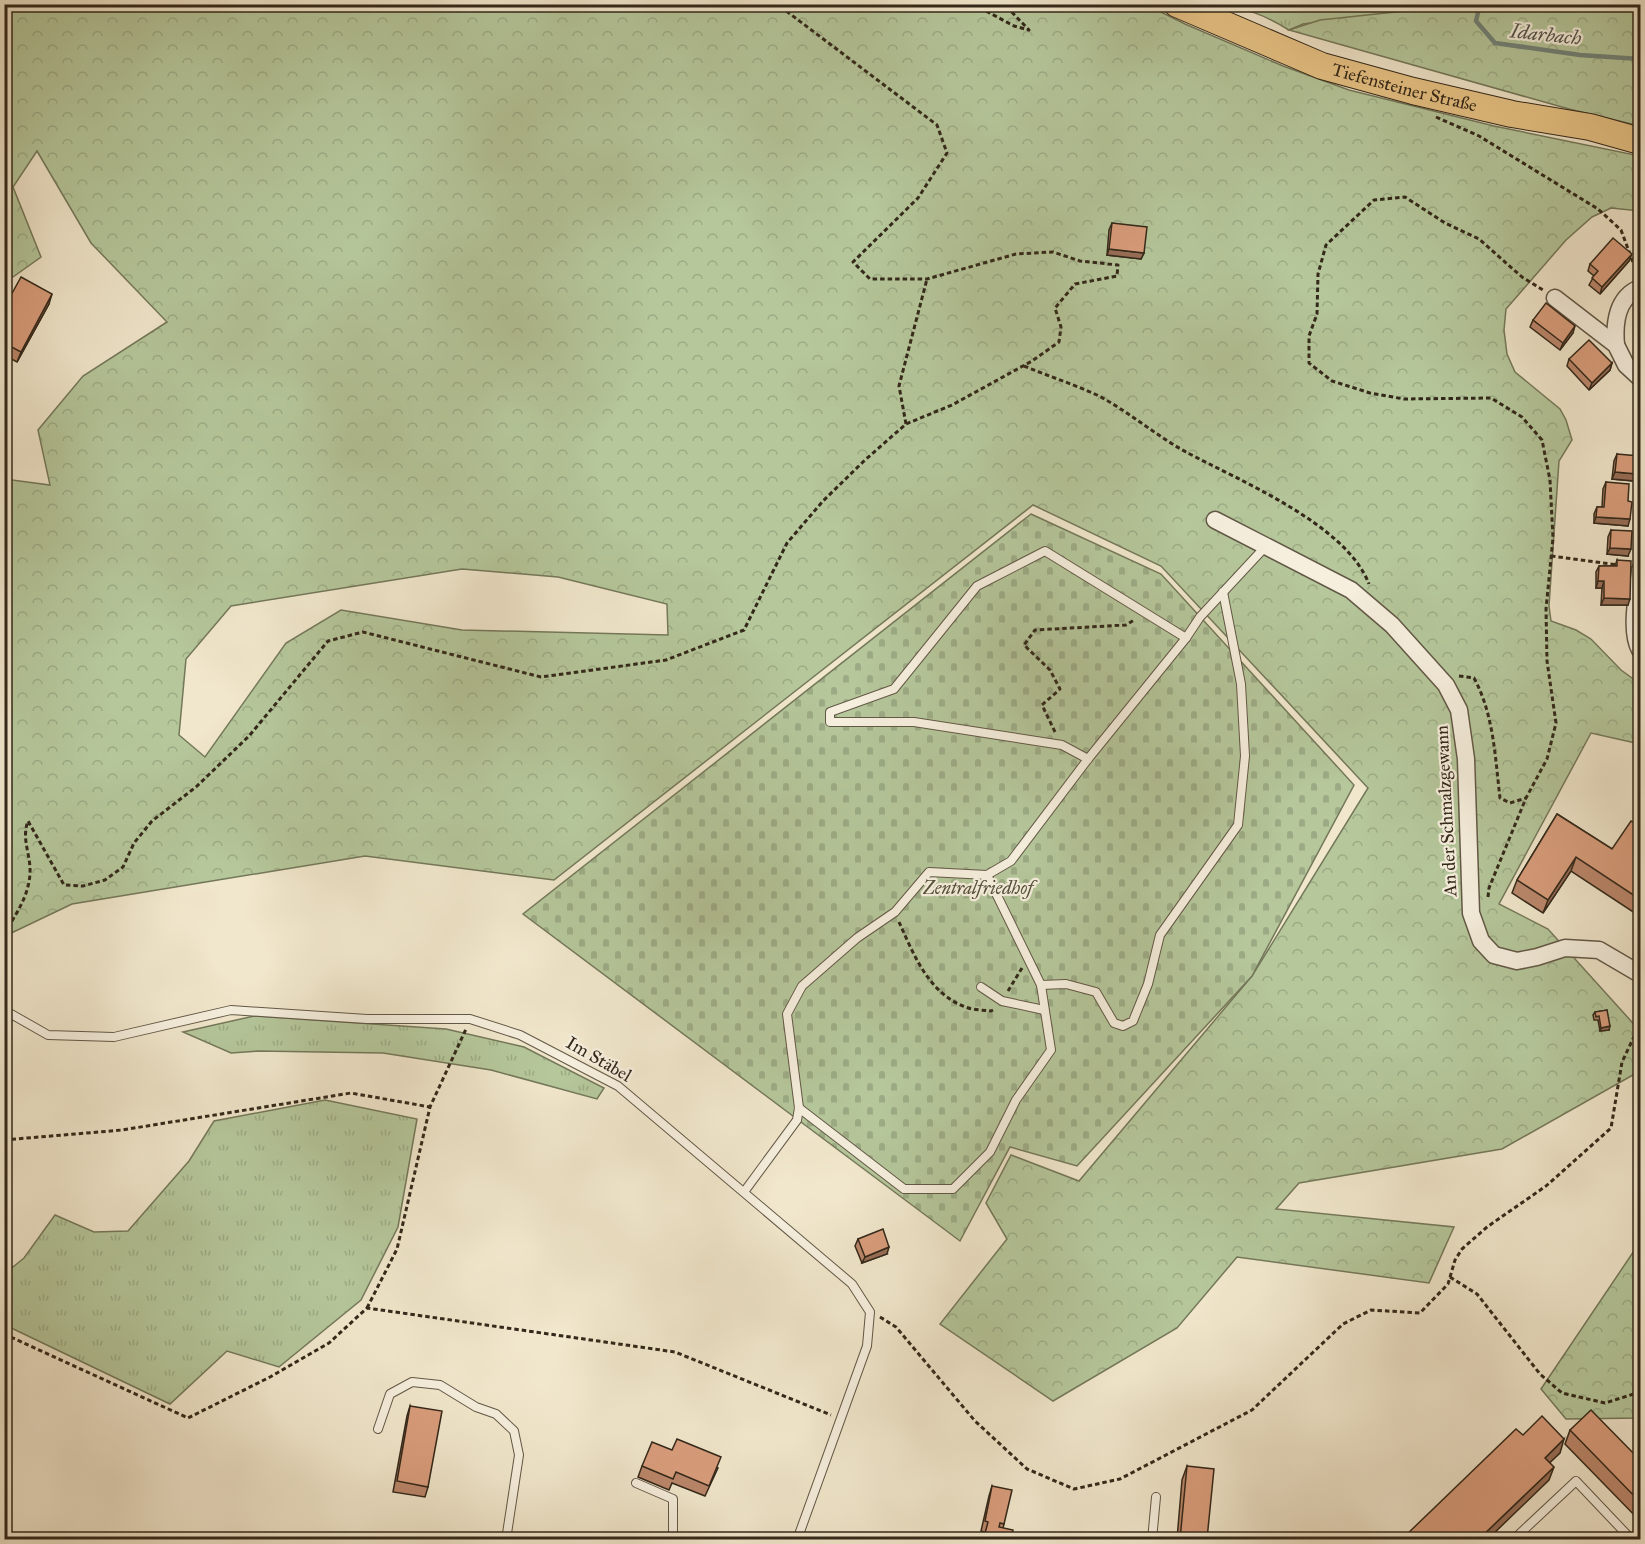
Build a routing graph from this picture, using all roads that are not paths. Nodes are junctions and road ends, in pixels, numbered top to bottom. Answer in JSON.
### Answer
{"nodes":[{"id":1,"x":1177,"y":4,"type":"edge"},
{"id":2,"x":1641,"y":141,"type":"edge"},
{"id":3,"x":1639,"y":282,"type":"edge"},
{"id":4,"x":1555,"y":298,"type":"road end"},
{"id":5,"x":1616,"y":345,"type":"junction"},
{"id":6,"x":1641,"y":378,"type":"edge"},
{"id":7,"x":1215,"y":519,"type":"dead end"},
{"id":8,"x":1266,"y":546,"type":"junction"},
{"id":9,"x":1641,"y":570,"type":"edge"},
{"id":10,"x":1223,"y":592,"type":"junction"},
{"id":11,"x":1186,"y":638,"type":"junction"},
{"id":12,"x":1641,"y":650,"type":"edge"},
{"id":13,"x":1088,"y":759,"type":"junction"},
{"id":14,"x":987,"y":875,"type":"junction"},
{"id":15,"x":1641,"y":974,"type":"edge"},
{"id":16,"x":1041,"y":986,"type":"junction"},
{"id":17,"x":981,"y":987,"type":"dead end"},
{"id":18,"x":5,"y":1010,"type":"edge"},
{"id":19,"x":1044,"y":1010,"type":"junction"},
{"id":20,"x":799,"y":1108,"type":"junction"},
{"id":21,"x":744,"y":1192,"type":"junction"},
{"id":22,"x":378,"y":1430,"type":"dead end"},
{"id":23,"x":636,"y":1483,"type":"dead end"},
{"id":24,"x":1156,"y":1497,"type":"dead end"},
{"id":25,"x":506,"y":1539,"type":"edge"},
{"id":26,"x":673,"y":1539,"type":"edge"},
{"id":27,"x":797,"y":1539,"type":"edge"},
{"id":28,"x":1152,"y":1539,"type":"edge"},
{"id":29,"x":1514,"y":1539,"type":"edge"},
{"id":30,"x":1632,"y":1539,"type":"edge"}],
"edges":[{"from":1,"to":2,"type":"main road","name":"Tiefensteiner Straße"},
{"from":3,"to":5,"type":"street"},
{"from":4,"to":5,"type":"street"},
{"from":5,"to":6,"type":"street"},
{"from":7,"to":8,"type":"street","name":"An der Schmalzgewann"},
{"from":8,"to":10,"type":"lane"},
{"from":8,"to":15,"type":"street","name":"An der Schmalzgewann"},
{"from":9,"to":12,"type":"street"},
{"from":10,"to":11,"type":"lane"},
{"from":10,"to":16,"type":"lane"},
{"from":11,"to":13,"type":"lane"},
{"from":11,"to":13,"type":"lane"},
{"from":13,"to":14,"type":"lane"},
{"from":14,"to":16,"type":"lane"},
{"from":14,"to":20,"type":"lane"},
{"from":16,"to":19,"type":"lane"},
{"from":17,"to":19,"type":"lane"},
{"from":18,"to":21,"type":"lane","name":"Im Stäbel"},
{"from":19,"to":20,"type":"lane"},
{"from":20,"to":21,"type":"lane"},
{"from":21,"to":27,"type":"lane","name":"Im Stäbel"},
{"from":22,"to":25,"type":"lane"},
{"from":23,"to":26,"type":"lane"},
{"from":24,"to":28,"type":"lane"},
{"from":29,"to":30,"type":"lane"}]}
